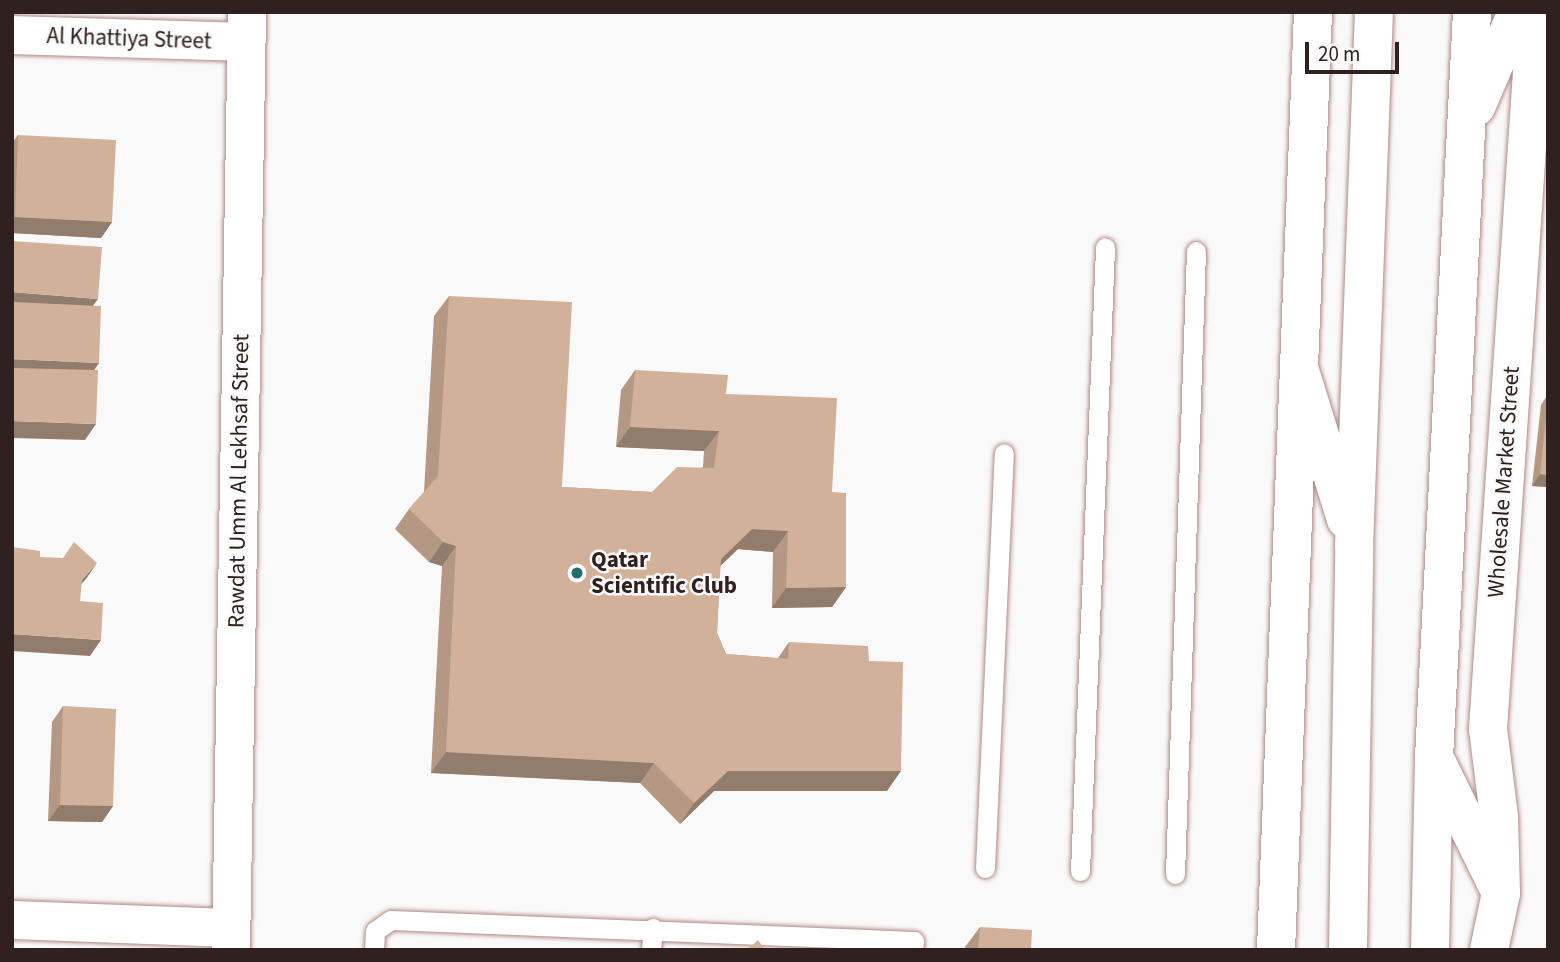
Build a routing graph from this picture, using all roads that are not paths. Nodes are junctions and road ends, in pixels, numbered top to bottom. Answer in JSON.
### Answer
{"nodes":[{"id":1,"x":1314,"y":12,"type":"edge"},
{"id":2,"x":1374,"y":12,"type":"edge"},
{"id":3,"x":1472,"y":12,"type":"edge"},
{"id":4,"x":1517,"y":12,"type":"edge"},
{"id":5,"x":1536,"y":12,"type":"edge"},
{"id":6,"x":246,"y":27,"type":"edge"},
{"id":7,"x":12,"y":35,"type":"edge"},
{"id":8,"x":1467,"y":128,"type":"junction"},
{"id":9,"x":1105,"y":248,"type":"dead end"},
{"id":10,"x":1196,"y":251,"type":"dead end"},
{"id":11,"x":1301,"y":374,"type":"junction"},
{"id":12,"x":1004,"y":453,"type":"dead end"},
{"id":13,"x":1354,"y":546,"type":"junction"},
{"id":14,"x":1434,"y":757,"type":"junction"},
{"id":15,"x":985,"y":868,"type":"dead end"},
{"id":16,"x":1080,"y":871,"type":"dead end"},
{"id":17,"x":1175,"y":874,"type":"dead end"},
{"id":18,"x":1501,"y":893,"type":"junction"},
{"id":19,"x":12,"y":920,"type":"edge"},
{"id":20,"x":653,"y":928,"type":"junction"},
{"id":21,"x":231,"y":939,"type":"edge"},
{"id":22,"x":374,"y":950,"type":"edge"},
{"id":23,"x":651,"y":950,"type":"edge"},
{"id":24,"x":913,"y":950,"type":"edge"},
{"id":25,"x":1276,"y":950,"type":"edge"},
{"id":26,"x":1348,"y":950,"type":"edge"},
{"id":27,"x":1430,"y":950,"type":"edge"},
{"id":28,"x":1489,"y":950,"type":"edge"}],
"edges":[{"from":1,"to":11,"type":"street"},
{"from":2,"to":13,"type":"street"},
{"from":3,"to":8,"type":"street"},
{"from":4,"to":8,"type":"street"},
{"from":5,"to":18,"type":"street","name":"Wholesale Market Street"},
{"from":6,"to":7,"type":"street","name":"Al Khattiya Street"},
{"from":6,"to":21,"type":"street","name":"Rawdat Umm Al Lekhsaf Street"},
{"from":8,"to":14,"type":"street"},
{"from":9,"to":16,"type":"lane"},
{"from":10,"to":17,"type":"lane"},
{"from":11,"to":13,"type":"street"},
{"from":11,"to":25,"type":"street"},
{"from":12,"to":15,"type":"lane"},
{"from":13,"to":26,"type":"street"},
{"from":14,"to":18,"type":"street"},
{"from":14,"to":27,"type":"street"},
{"from":18,"to":28,"type":"street","name":"Wholesale Market Street"},
{"from":19,"to":21,"type":"street"},
{"from":20,"to":22,"type":"lane"},
{"from":20,"to":23,"type":"lane"},
{"from":20,"to":24,"type":"lane"}]}
